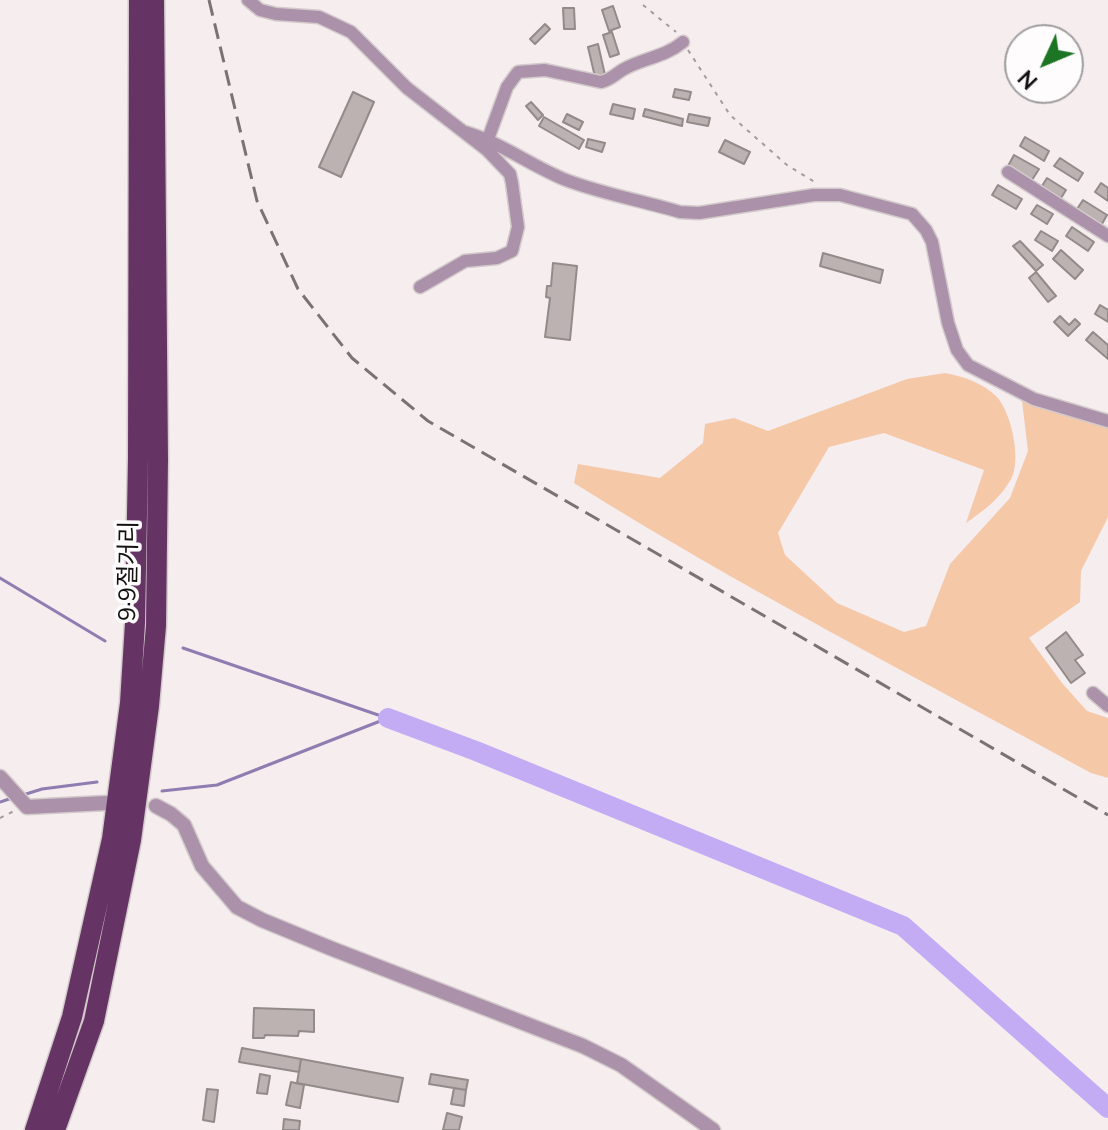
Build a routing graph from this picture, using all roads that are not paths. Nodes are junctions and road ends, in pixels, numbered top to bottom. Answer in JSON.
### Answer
{"nodes":[{"id":1,"x":139,"y":0,"type":"edge"},
{"id":2,"x":154,"y":0,"type":"edge"},
{"id":3,"x":248,"y":0,"type":"edge"},
{"id":4,"x":683,"y":42,"type":"road end"},
{"id":5,"x":465,"y":132,"type":"junction"},
{"id":6,"x":488,"y":139,"type":"junction"},
{"id":7,"x":1008,"y":172,"type":"dead end"},
{"id":8,"x":1108,"y":236,"type":"edge"},
{"id":9,"x":420,"y":287,"type":"dead end"},
{"id":10,"x":1108,"y":421,"type":"edge"},
{"id":11,"x":1093,"y":693,"type":"dead end"},
{"id":12,"x":1108,"y":706,"type":"edge"},
{"id":13,"x":0,"y":777,"type":"edge"},
{"id":14,"x":106,"y":803,"type":"dead end"},
{"id":15,"x":156,"y":806,"type":"dead end"},
{"id":16,"x":35,"y":1130,"type":"edge"},
{"id":17,"x":55,"y":1130,"type":"edge"},
{"id":18,"x":713,"y":1130,"type":"edge"}],
"edges":[{"from":1,"to":16,"type":"highway","name":"9·9절거리"},
{"from":2,"to":17,"type":"highway","name":"9·9절거리"},
{"from":3,"to":5,"type":"street"},
{"from":4,"to":6,"type":"street"},
{"from":5,"to":6,"type":"street"},
{"from":5,"to":9,"type":"street"},
{"from":6,"to":10,"type":"street"},
{"from":7,"to":8,"type":"street"},
{"from":11,"to":12,"type":"street"},
{"from":13,"to":14,"type":"street"},
{"from":15,"to":18,"type":"street"}]}
